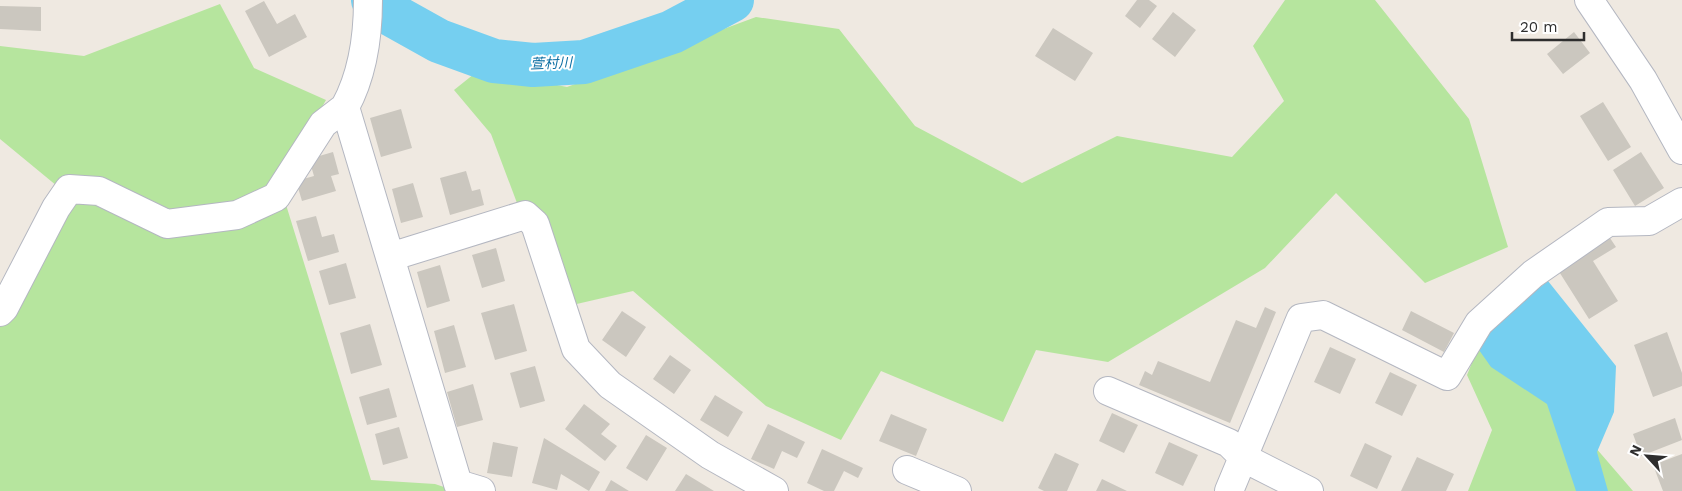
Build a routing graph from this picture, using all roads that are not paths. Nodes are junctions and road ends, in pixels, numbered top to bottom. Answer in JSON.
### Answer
{"nodes":[{"id":1,"x":1589,"y":0,"type":"edge"},
{"id":2,"x":368,"y":11,"type":"edge"},
{"id":3,"x":345,"y":107,"type":"junction"},
{"id":4,"x":1682,"y":150,"type":"edge"},
{"id":5,"x":1682,"y":202,"type":"edge"},
{"id":6,"x":390,"y":256,"type":"junction"},
{"id":7,"x":0,"y":312,"type":"edge"},
{"id":8,"x":1108,"y":391,"type":"dead end"},
{"id":9,"x":1244,"y":458,"type":"junction"},
{"id":10,"x":907,"y":470,"type":"dead end"},
{"id":11,"x":481,"y":491,"type":"edge"},
{"id":12,"x":774,"y":491,"type":"edge"},
{"id":13,"x":957,"y":491,"type":"edge"},
{"id":14,"x":1229,"y":491,"type":"edge"},
{"id":15,"x":1309,"y":491,"type":"edge"}],
"edges":[{"from":1,"to":4,"type":"street"},
{"from":2,"to":3,"type":"street"},
{"from":3,"to":6,"type":"street"},
{"from":3,"to":7,"type":"street"},
{"from":5,"to":9,"type":"street"},
{"from":6,"to":11,"type":"street"},
{"from":6,"to":12,"type":"street"},
{"from":8,"to":9,"type":"street"},
{"from":9,"to":14,"type":"street"},
{"from":9,"to":15,"type":"street"},
{"from":10,"to":13,"type":"street"}]}
